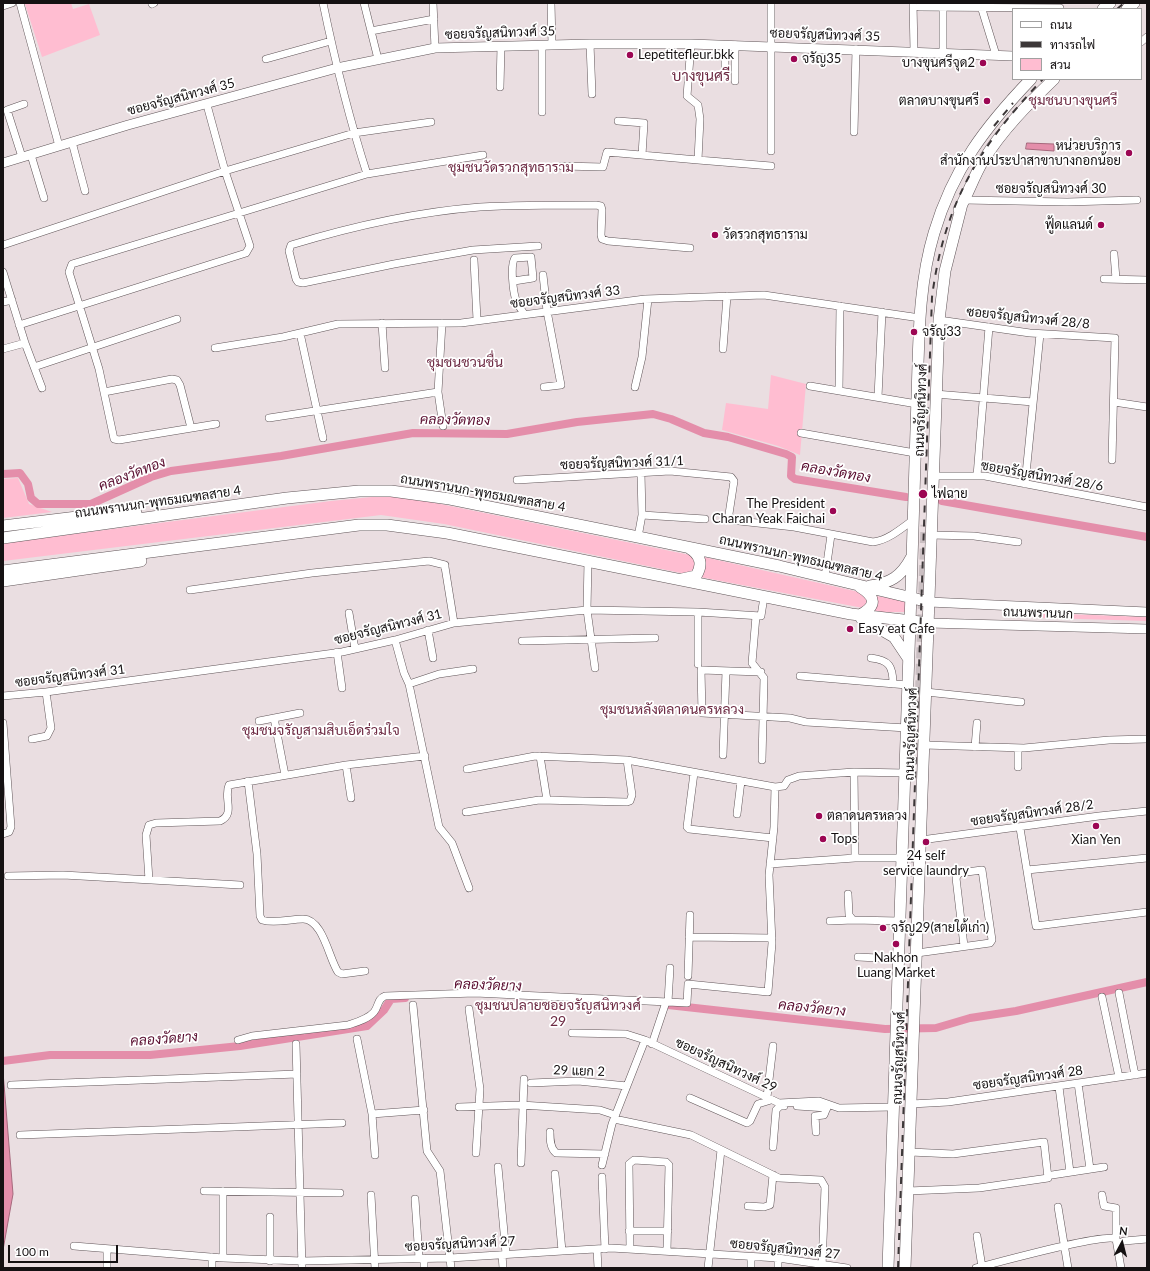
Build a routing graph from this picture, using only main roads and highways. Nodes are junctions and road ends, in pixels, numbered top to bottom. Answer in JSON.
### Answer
{"nodes":[{"id":1,"x":1030,"y":80,"type":"edge"},
{"id":2,"x":1053,"y":80,"type":"edge"},
{"id":3,"x":963,"y":202,"type":"junction"},
{"id":4,"x":943,"y":207,"type":"junction"},
{"id":5,"x":208,"y":508,"type":"junction"},
{"id":6,"x":919,"y":523,"type":"junction"},
{"id":7,"x":3,"y":526,"type":"edge"},
{"id":8,"x":3,"y":538,"type":"edge"},
{"id":9,"x":931,"y":539,"type":"junction"},
{"id":10,"x":912,"y":542,"type":"junction"},
{"id":11,"x":212,"y":546,"type":"junction"},
{"id":12,"x":686,"y":547,"type":"junction"},
{"id":13,"x":912,"y":556,"type":"junction"},
{"id":14,"x":3,"y":571,"type":"edge"},
{"id":15,"x":678,"y":580,"type":"junction"},
{"id":16,"x":3,"y":581,"type":"edge"},
{"id":17,"x":862,"y":586,"type":"junction"},
{"id":18,"x":910,"y":598,"type":"junction"},
{"id":19,"x":929,"y":602,"type":"junction"},
{"id":20,"x":857,"y":615,"type":"junction"},
{"id":21,"x":910,"y":621,"type":"junction"},
{"id":22,"x":929,"y":623,"type":"junction"},
{"id":23,"x":909,"y":659,"type":"junction"},
{"id":24,"x":907,"y":689,"type":"junction"},
{"id":25,"x":926,"y":694,"type":"junction"},
{"id":26,"x":915,"y":708,"type":"tunnel mouth"},
{"id":27,"x":909,"y":894,"type":"junction"},
{"id":28,"x":898,"y":964,"type":"junction"},
{"id":29,"x":916,"y":969,"type":"junction"},
{"id":30,"x":888,"y":1268,"type":"edge"},
{"id":31,"x":905,"y":1268,"type":"edge"}],
"edges":[{"from":1,"to":4,"type":"main road","name":"ถนนจรัญสนิทวงศ์"},
{"from":2,"to":3,"type":"main road","name":"ถนนจรัญสนิทวงศ์"},
{"from":3,"to":6,"type":"main road","name":"ถนนจรัญสนิทวงศ์"},
{"from":3,"to":9,"type":"main road","name":"ถนนจรัญสนิทวงศ์"},
{"from":4,"to":6,"type":"main road","name":"ถนนจรัญสนิทวงศ์"},
{"from":4,"to":6,"type":"main road","name":"ถนนจรัญสนิทวงศ์"},
{"from":5,"to":7,"type":"main road"},
{"from":5,"to":8,"type":"main road","name":"ถนนพรานนก-พุทธมณฑลสาย 4"},
{"from":5,"to":12,"type":"main road","name":"ถนนพรานนก-พุทธมณฑลสาย 4"},
{"from":6,"to":10,"type":"main road","name":"ถนนจรัญสนิทวงศ์"},
{"from":9,"to":10,"type":"main road"},
{"from":9,"to":19,"type":"main road","name":"ถนนจรัญสนิทวงศ์"},
{"from":10,"to":13,"type":"main road","name":"ถนนจรัญสนิทวงศ์"},
{"from":11,"to":14,"type":"main road"},
{"from":11,"to":15,"type":"main road"},
{"from":11,"to":16,"type":"main road"},
{"from":12,"to":15,"type":"main road"},
{"from":12,"to":17,"type":"main road","name":"ถนนพรานนก-พุทธมณฑลสาย 4"},
{"from":13,"to":17,"type":"main road"},
{"from":13,"to":18,"type":"main road","name":"ถนนจรัญสนิทวงศ์"},
{"from":15,"to":20,"type":"main road"},
{"from":17,"to":18,"type":"main road","name":"ถนนพรานนก-พุทธมณฑลสาย 4"},
{"from":17,"to":20,"type":"main road"},
{"from":18,"to":19,"type":"main road","name":"ถนนพรานนก-พุทธมณฑลสาย 4"},
{"from":18,"to":21,"type":"main road","name":"ถนนจรัญสนิทวงศ์"},
{"from":19,"to":22,"type":"main road","name":"ถนนจรัญสนิทวงศ์"},
{"from":20,"to":21,"type":"main road"},
{"from":20,"to":23,"type":"main road"},
{"from":21,"to":22,"type":"main road"},
{"from":21,"to":23,"type":"main road","name":"ถนนจรัญสนิทวงศ์"},
{"from":22,"to":25,"type":"main road","name":"ถนนจรัญสนิทวงศ์"},
{"from":23,"to":24,"type":"main road","name":"ถนนจรัญสนิทวงศ์"},
{"from":24,"to":25,"type":"main road"},
{"from":24,"to":28,"type":"main road","name":"ถนนจรัญสนิทวงศ์"},
{"from":25,"to":29,"type":"main road","name":"ถนนจรัญสนิทวงศ์"},
{"from":26,"to":27,"type":"main road","name":"ถนนจรัญสนิทวงศ์"},
{"from":27,"to":28,"type":"main road"},
{"from":27,"to":29,"type":"main road"},
{"from":28,"to":30,"type":"main road","name":"ถนนจรัญสนิทวงศ์"},
{"from":29,"to":31,"type":"main road","name":"ถนนจรัญสนิทวงศ์"}]}
